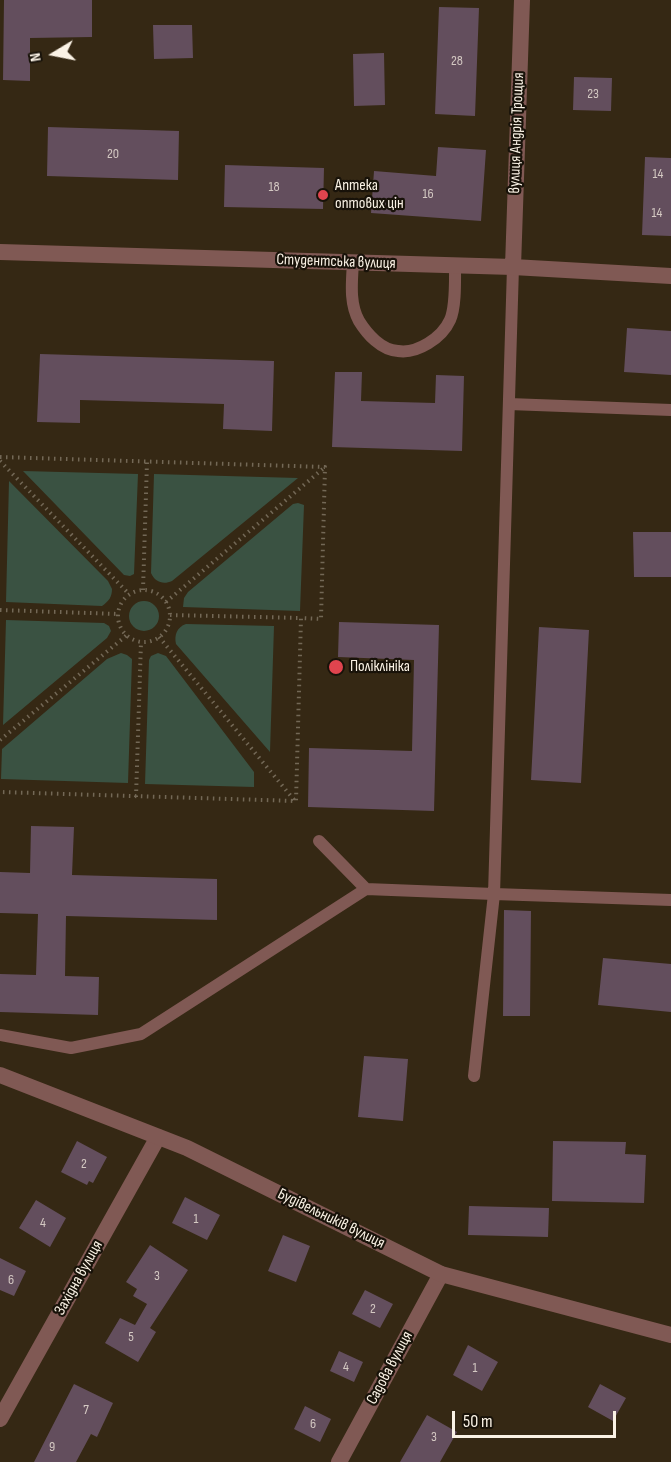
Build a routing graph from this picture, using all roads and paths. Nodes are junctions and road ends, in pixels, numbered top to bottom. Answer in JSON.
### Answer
{"nodes":[{"id":1,"x":522,"y":0,"type":"edge"},
{"id":2,"x":0,"y":252,"type":"edge"},
{"id":3,"x":354,"y":262,"type":"junction"},
{"id":4,"x":455,"y":265,"type":"junction"},
{"id":5,"x":513,"y":267,"type":"junction"},
{"id":6,"x":671,"y":276,"type":"edge"},
{"id":7,"x":509,"y":404,"type":"junction"},
{"id":8,"x":671,"y":410,"type":"edge"},
{"id":9,"x":0,"y":459,"type":"edge"},
{"id":10,"x":147,"y":461,"type":"junction"},
{"id":11,"x":325,"y":467,"type":"junction"},
{"id":12,"x":143,"y":590,"type":"junction"},
{"id":13,"x":129,"y":594,"type":"junction"},
{"id":14,"x":166,"y":602,"type":"junction"},
{"id":15,"x":0,"y":610,"type":"edge"},
{"id":16,"x":118,"y":614,"type":"junction"},
{"id":17,"x":170,"y":615,"type":"junction"},
{"id":18,"x":301,"y":618,"type":"junction"},
{"id":19,"x":127,"y":635,"type":"junction"},
{"id":20,"x":159,"y":638,"type":"junction"},
{"id":21,"x":141,"y":642,"type":"junction"},
{"id":22,"x":0,"y":740,"type":"edge"},
{"id":23,"x":0,"y":792,"type":"edge"},
{"id":24,"x":136,"y":797,"type":"junction"},
{"id":25,"x":296,"y":801,"type":"junction"},
{"id":26,"x":319,"y":841,"type":"dead end"},
{"id":27,"x":366,"y":889,"type":"junction"},
{"id":28,"x":494,"y":894,"type":"junction"},
{"id":29,"x":671,"y":900,"type":"edge"},
{"id":30,"x":0,"y":1035,"type":"edge"},
{"id":31,"x":0,"y":1075,"type":"edge"},
{"id":32,"x":474,"y":1076,"type":"dead end"},
{"id":33,"x":158,"y":1137,"type":"junction"},
{"id":34,"x":441,"y":1274,"type":"junction"},
{"id":35,"x":671,"y":1335,"type":"edge"},
{"id":36,"x":0,"y":1419,"type":"edge"},
{"id":37,"x":339,"y":1462,"type":"edge"}],
"edges":[{"from":1,"to":5,"type":"street","name":"вулиця Андрія Трощия"},
{"from":2,"to":3,"type":"street","name":"Студентська вулиця"},
{"from":3,"to":4,"type":"street","name":"Студентська вулиця"},
{"from":3,"to":4,"type":"lane"},
{"from":4,"to":5,"type":"street","name":"Студентська вулиця"},
{"from":5,"to":6,"type":"street","name":"Студентська вулиця"},
{"from":5,"to":7,"type":"lane"},
{"from":7,"to":8,"type":"lane"},
{"from":7,"to":28,"type":"lane"},
{"from":9,"to":10,"type":"path"},
{"from":9,"to":13,"type":"path"},
{"from":10,"to":11,"type":"path"},
{"from":10,"to":12,"type":"path"},
{"from":11,"to":14,"type":"path"},
{"from":11,"to":18,"type":"path"},
{"from":12,"to":13,"type":"path"},
{"from":12,"to":14,"type":"path"},
{"from":13,"to":16,"type":"path"},
{"from":14,"to":17,"type":"path"},
{"from":15,"to":16,"type":"path"},
{"from":16,"to":19,"type":"path"},
{"from":17,"to":18,"type":"path"},
{"from":17,"to":20,"type":"path"},
{"from":18,"to":25,"type":"path"},
{"from":19,"to":21,"type":"path"},
{"from":19,"to":22,"type":"path"},
{"from":20,"to":21,"type":"path"},
{"from":20,"to":25,"type":"path"},
{"from":21,"to":24,"type":"path"},
{"from":23,"to":24,"type":"path"},
{"from":24,"to":25,"type":"path"},
{"from":26,"to":27,"type":"lane"},
{"from":27,"to":28,"type":"lane"},
{"from":27,"to":30,"type":"lane"},
{"from":28,"to":29,"type":"lane"},
{"from":28,"to":32,"type":"lane"},
{"from":31,"to":33,"type":"street","name":"Будівельників вулиця"},
{"from":33,"to":34,"type":"street","name":"Будівельників вулиця"},
{"from":33,"to":36,"type":"street","name":"Західна вулиця"},
{"from":34,"to":35,"type":"street","name":"Будівельників вулиця"},
{"from":34,"to":37,"type":"street","name":"Садова вулиця"}]}
